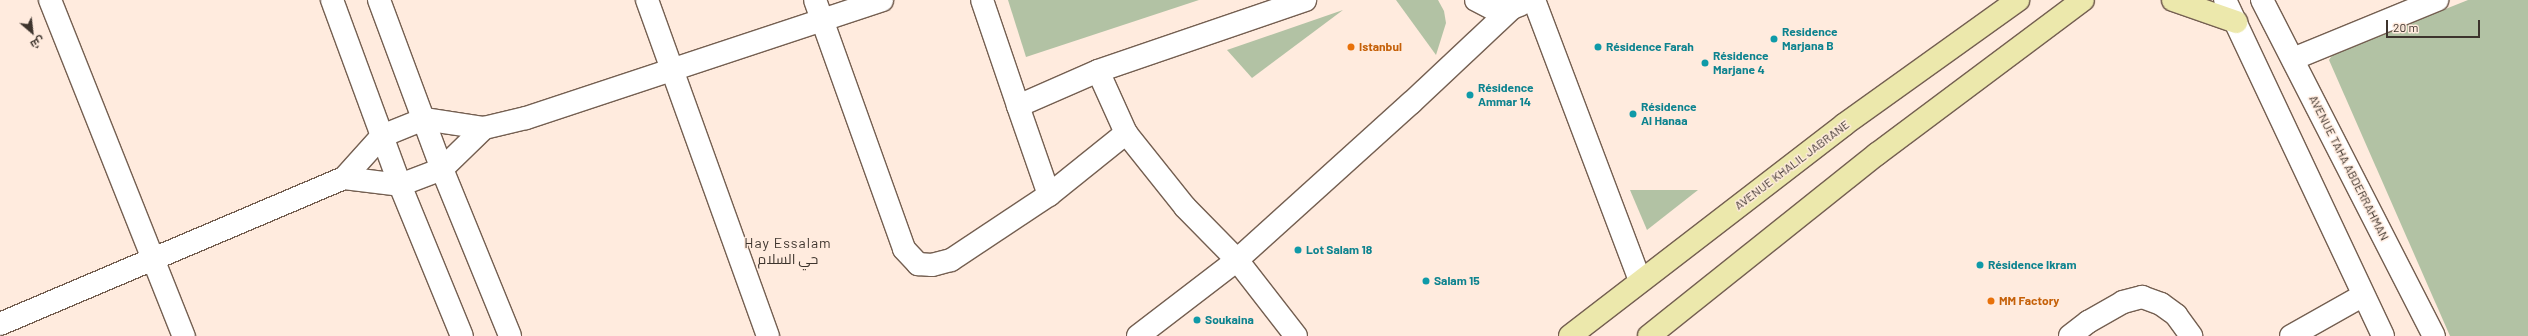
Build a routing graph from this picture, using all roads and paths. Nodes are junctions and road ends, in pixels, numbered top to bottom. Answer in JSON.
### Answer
{"nodes":[{"id":1,"x":50,"y":0,"type":"edge"},
{"id":2,"x":332,"y":0,"type":"edge"},
{"id":3,"x":379,"y":0,"type":"edge"},
{"id":4,"x":647,"y":0,"type":"edge"},
{"id":5,"x":882,"y":0,"type":"edge"},
{"id":6,"x":982,"y":0,"type":"edge"},
{"id":7,"x":1305,"y":0,"type":"edge"},
{"id":8,"x":1476,"y":0,"type":"edge"},
{"id":9,"x":2018,"y":0,"type":"edge"},
{"id":10,"x":2083,"y":0,"type":"edge"},
{"id":11,"x":2173,"y":0,"type":"edge"},
{"id":12,"x":2225,"y":0,"type":"edge"},
{"id":13,"x":2262,"y":0,"type":"edge"},
{"id":14,"x":2437,"y":0,"type":"edge"},
{"id":15,"x":1533,"y":4,"type":"edge"},
{"id":16,"x":819,"y":10,"type":"edge"},
{"id":17,"x":2236,"y":22,"type":"junction"},
{"id":18,"x":2293,"y":58,"type":"junction"},
{"id":19,"x":1098,"y":71,"type":"junction"},
{"id":20,"x":673,"y":72,"type":"junction"},
{"id":21,"x":1018,"y":106,"type":"junction"},
{"id":22,"x":424,"y":119,"type":"junction"},
{"id":23,"x":484,"y":128,"type":"junction"},
{"id":24,"x":1126,"y":132,"type":"junction"},
{"id":25,"x":382,"y":136,"type":"junction"},
{"id":26,"x":442,"y":169,"type":"junction"},
{"id":27,"x":344,"y":178,"type":"junction"},
{"id":28,"x":400,"y":185,"type":"junction"},
{"id":29,"x":1049,"y":195,"type":"junction"},
{"id":30,"x":1237,"y":260,"type":"junction"},
{"id":31,"x":152,"y":261,"type":"junction"},
{"id":32,"x":1640,"y":281,"type":"junction"},
{"id":33,"x":2362,"y":296,"type":"junction"},
{"id":34,"x":0,"y":324,"type":"edge"},
{"id":35,"x":184,"y":336,"type":"edge"},
{"id":36,"x":462,"y":336,"type":"edge"},
{"id":37,"x":510,"y":336,"type":"edge"},
{"id":38,"x":768,"y":336,"type":"edge"},
{"id":39,"x":1138,"y":336,"type":"edge"},
{"id":40,"x":1296,"y":336,"type":"edge"},
{"id":41,"x":1570,"y":336,"type":"edge"},
{"id":42,"x":1649,"y":336,"type":"edge"},
{"id":43,"x":2070,"y":336,"type":"edge"},
{"id":44,"x":2192,"y":336,"type":"edge"},
{"id":45,"x":2291,"y":336,"type":"edge"},
{"id":46,"x":2383,"y":336,"type":"edge"},
{"id":47,"x":2434,"y":336,"type":"edge"}],
"edges":[{"from":1,"to":31,"type":"street"},
{"from":2,"to":25,"type":"street"},
{"from":3,"to":22,"type":"street"},
{"from":4,"to":20,"type":"street"},
{"from":5,"to":16,"type":"street"},
{"from":6,"to":21,"type":"street"},
{"from":7,"to":19,"type":"street"},
{"from":8,"to":15,"type":"street"},
{"from":9,"to":32,"type":"main road","name":"AVENUE KHALIL JABRANE"},
{"from":10,"to":42,"type":"main road"},
{"from":11,"to":17,"type":"main road"},
{"from":12,"to":17,"type":"street"},
{"from":13,"to":18,"type":"street","name":"AVENUE TAHA ABDERRAHMAN"},
{"from":14,"to":18,"type":"street"},
{"from":15,"to":30,"type":"street"},
{"from":15,"to":32,"type":"street"},
{"from":16,"to":20,"type":"street"},
{"from":16,"to":29,"type":"street"},
{"from":17,"to":33,"type":"street"},
{"from":18,"to":47,"type":"street","name":"AVENUE TAHA ABDERRAHMAN"},
{"from":19,"to":21,"type":"street"},
{"from":19,"to":24,"type":"street"},
{"from":20,"to":23,"type":"street"},
{"from":20,"to":38,"type":"street"},
{"from":21,"to":29,"type":"street"},
{"from":22,"to":23,"type":"street"},
{"from":22,"to":25,"type":"street"},
{"from":22,"to":26,"type":"street"},
{"from":23,"to":26,"type":"street"},
{"from":24,"to":29,"type":"street"},
{"from":24,"to":30,"type":"street"},
{"from":25,"to":27,"type":"street"},
{"from":25,"to":28,"type":"street"},
{"from":26,"to":28,"type":"street"},
{"from":26,"to":37,"type":"street"},
{"from":27,"to":28,"type":"street"},
{"from":27,"to":31,"type":"street"},
{"from":28,"to":36,"type":"street"},
{"from":30,"to":39,"type":"street"},
{"from":30,"to":40,"type":"street"},
{"from":31,"to":34,"type":"street"},
{"from":31,"to":35,"type":"street"},
{"from":32,"to":41,"type":"main road","name":"AVENUE KHALIL JABRANE"},
{"from":33,"to":45,"type":"street"},
{"from":33,"to":46,"type":"street"},
{"from":43,"to":44,"type":"street"}]}
